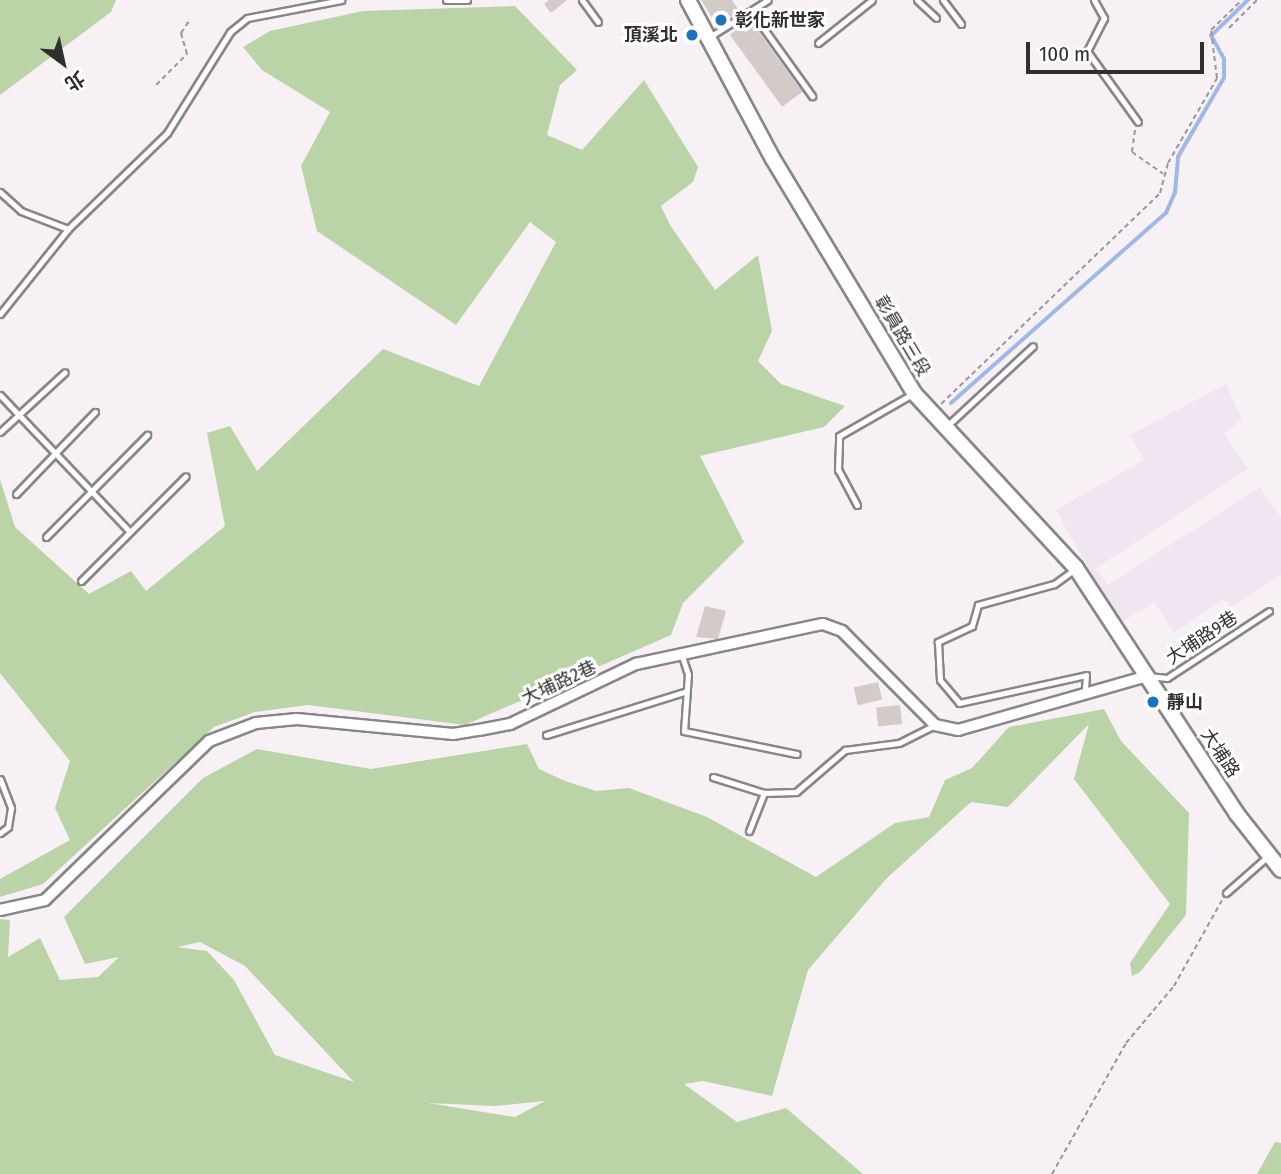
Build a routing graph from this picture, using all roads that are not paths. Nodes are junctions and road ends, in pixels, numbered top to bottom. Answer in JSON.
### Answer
{"nodes":[{"id":1,"x":341,"y":0,"type":"edge"},
{"id":2,"x":446,"y":0,"type":"edge"},
{"id":3,"x":467,"y":0,"type":"edge"},
{"id":4,"x":582,"y":0,"type":"edge"},
{"id":5,"x":688,"y":0,"type":"edge"},
{"id":6,"x":768,"y":0,"type":"edge"},
{"id":7,"x":872,"y":0,"type":"edge"},
{"id":8,"x":917,"y":0,"type":"edge"},
{"id":9,"x":943,"y":0,"type":"edge"},
{"id":10,"x":1094,"y":0,"type":"edge"},
{"id":11,"x":751,"y":11,"type":"junction"},
{"id":12,"x":936,"y":18,"type":"dead end"},
{"id":13,"x":598,"y":22,"type":"dead end"},
{"id":14,"x":961,"y":23,"type":"dead end"},
{"id":15,"x":708,"y":38,"type":"junction"},
{"id":16,"x":818,"y":43,"type":"dead end"},
{"id":17,"x":812,"y":96,"type":"dead end"},
{"id":18,"x":1138,"y":122,"type":"road end"},
{"id":19,"x":0,"y":192,"type":"edge"},
{"id":20,"x":68,"y":229,"type":"junction"},
{"id":21,"x":0,"y":314,"type":"edge"},
{"id":22,"x":1032,"y":346,"type":"dead end"},
{"id":23,"x":65,"y":372,"type":"dead end"},
{"id":24,"x":914,"y":393,"type":"junction"},
{"id":25,"x":0,"y":395,"type":"edge"},
{"id":26,"x":95,"y":412,"type":"dead end"},
{"id":27,"x":19,"y":414,"type":"junction"},
{"id":28,"x":947,"y":426,"type":"junction"},
{"id":29,"x":0,"y":432,"type":"edge"},
{"id":30,"x":147,"y":435,"type":"dead end"},
{"id":31,"x":55,"y":453,"type":"junction"},
{"id":32,"x":186,"y":476,"type":"dead end"},
{"id":33,"x":92,"y":491,"type":"junction"},
{"id":34,"x":16,"y":494,"type":"dead end"},
{"id":35,"x":857,"y":505,"type":"dead end"},
{"id":36,"x":129,"y":531,"type":"junction"},
{"id":37,"x":46,"y":537,"type":"dead end"},
{"id":38,"x":1076,"y":568,"type":"junction"},
{"id":39,"x":81,"y":581,"type":"dead end"},
{"id":40,"x":1269,"y":611,"type":"dead end"},
{"id":41,"x":1135,"y":653,"type":"joint"},
{"id":42,"x":682,"y":656,"type":"junction"},
{"id":43,"x":1147,"y":676,"type":"junction"},
{"id":44,"x":1085,"y":691,"type":"junction"},
{"id":45,"x":684,"y":692,"type":"junction"},
{"id":46,"x":935,"y":725,"type":"junction"},
{"id":47,"x":546,"y":736,"type":"dead end"},
{"id":48,"x":797,"y":754,"type":"dead end"},
{"id":49,"x":713,"y":777,"type":"dead end"},
{"id":50,"x":0,"y":779,"type":"edge"},
{"id":51,"x":764,"y":793,"type":"junction"},
{"id":52,"x":748,"y":831,"type":"dead end"},
{"id":53,"x":0,"y":833,"type":"edge"},
{"id":54,"x":1269,"y":855,"type":"junction"},
{"id":55,"x":1281,"y":870,"type":"edge"},
{"id":56,"x":1226,"y":893,"type":"road end"},
{"id":57,"x":0,"y":910,"type":"edge"}],
"edges":[{"from":1,"to":20,"type":"lane"},
{"from":2,"to":3,"type":"lane"},
{"from":4,"to":13,"type":"lane"},
{"from":5,"to":15,"type":"main road","name":"彰員路三段"},
{"from":6,"to":11,"type":"lane"},
{"from":7,"to":16,"type":"lane"},
{"from":8,"to":12,"type":"lane"},
{"from":9,"to":14,"type":"lane"},
{"from":10,"to":18,"type":"lane"},
{"from":11,"to":15,"type":"lane"},
{"from":11,"to":17,"type":"lane"},
{"from":15,"to":24,"type":"main road","name":"彰員路三段"},
{"from":19,"to":20,"type":"lane"},
{"from":20,"to":21,"type":"lane"},
{"from":22,"to":28,"type":"lane"},
{"from":23,"to":27,"type":"lane"},
{"from":24,"to":28,"type":"main road","name":"彰員路三段"},
{"from":24,"to":35,"type":"lane"},
{"from":25,"to":27,"type":"lane"},
{"from":26,"to":31,"type":"lane"},
{"from":27,"to":29,"type":"lane"},
{"from":27,"to":31,"type":"lane"},
{"from":28,"to":38,"type":"main road","name":"彰員路三段"},
{"from":30,"to":33,"type":"lane"},
{"from":31,"to":33,"type":"lane"},
{"from":31,"to":34,"type":"lane"},
{"from":32,"to":36,"type":"lane"},
{"from":33,"to":36,"type":"lane"},
{"from":33,"to":37,"type":"lane"},
{"from":36,"to":39,"type":"lane"},
{"from":38,"to":41,"type":"main road","name":"彰員路三段"},
{"from":38,"to":44,"type":"lane"},
{"from":40,"to":43,"type":"lane","name":"大埔路9巷"},
{"from":41,"to":43,"type":"main road","name":"大埔路"},
{"from":42,"to":45,"type":"lane"},
{"from":42,"to":46,"type":"street","name":"大埔路2巷"},
{"from":42,"to":57,"type":"street","name":"大埔路2巷"},
{"from":43,"to":44,"type":"street"},
{"from":43,"to":54,"type":"main road","name":"大埔路"},
{"from":44,"to":46,"type":"street"},
{"from":45,"to":47,"type":"lane"},
{"from":45,"to":48,"type":"lane"},
{"from":46,"to":51,"type":"lane"},
{"from":49,"to":51,"type":"lane"},
{"from":50,"to":53,"type":"lane"},
{"from":51,"to":52,"type":"lane"},
{"from":54,"to":55,"type":"main road","name":"大埔路"},
{"from":54,"to":56,"type":"lane"}]}
